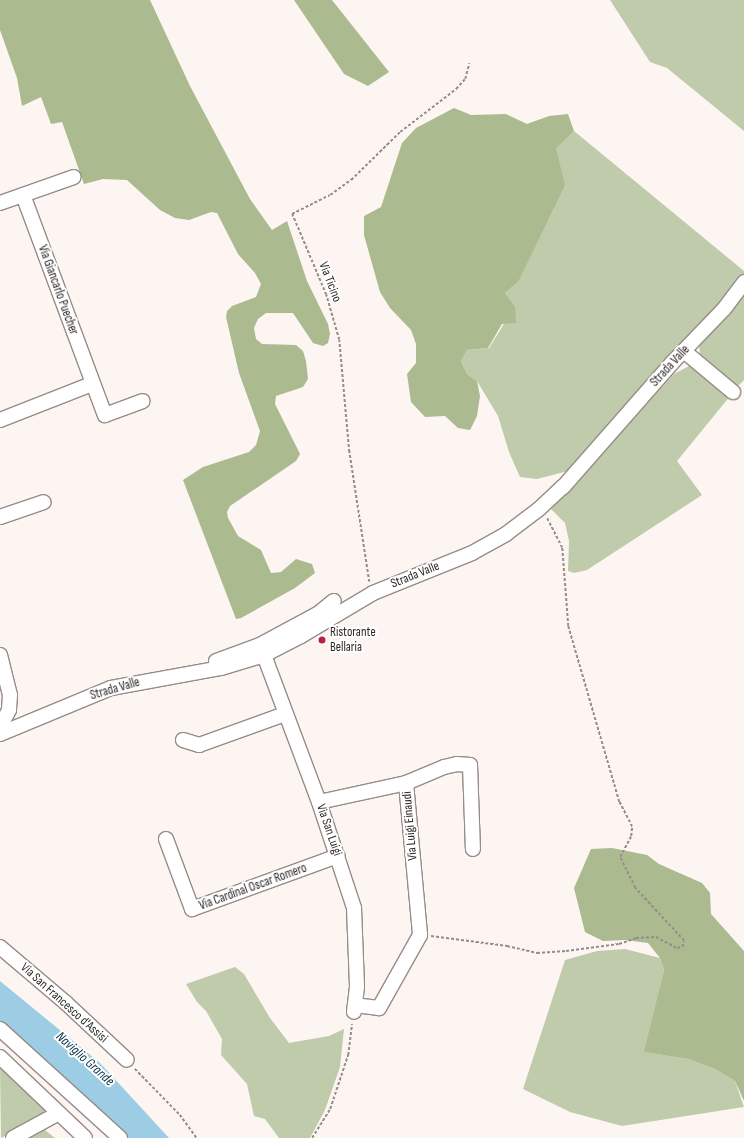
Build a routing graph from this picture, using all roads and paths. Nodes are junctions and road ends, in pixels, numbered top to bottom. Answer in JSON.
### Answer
{"nodes":[{"id":1,"x":469,"y":64,"type":"dead end"},
{"id":2,"x":74,"y":177,"type":"dead end"},
{"id":3,"x":23,"y":195,"type":"junction"},
{"id":4,"x":0,"y":203,"type":"edge"},
{"id":5,"x":744,"y":282,"type":"edge"},
{"id":6,"x":684,"y":351,"type":"junction"},
{"id":7,"x":92,"y":384,"type":"junction"},
{"id":8,"x":733,"y":392,"type":"dead end"},
{"id":9,"x":143,"y":401,"type":"dead end"},
{"id":10,"x":0,"y":420,"type":"edge"},
{"id":11,"x":44,"y":502,"type":"dead end"},
{"id":12,"x":539,"y":509,"type":"junction"},
{"id":13,"x":0,"y":517,"type":"edge"},
{"id":14,"x":372,"y":593,"type":"junction"},
{"id":15,"x":334,"y":601,"type":"dead end"},
{"id":16,"x":264,"y":655,"type":"junction"},
{"id":17,"x":1,"y":661,"type":"edge"},
{"id":18,"x":206,"y":671,"type":"junction"},
{"id":19,"x":285,"y":714,"type":"junction"},
{"id":20,"x":0,"y":727,"type":"edge"},
{"id":21,"x":0,"y":734,"type":"edge"},
{"id":22,"x":183,"y":740,"type":"dead end"},
{"id":23,"x":406,"y":783,"type":"junction"},
{"id":24,"x":319,"y":802,"type":"junction"},
{"id":25,"x":166,"y":839,"type":"dead end"},
{"id":26,"x":473,"y":849,"type":"dead end"},
{"id":27,"x":338,"y":856,"type":"junction"},
{"id":28,"x":420,"y":935,"type":"junction"},
{"id":29,"x":0,"y":947,"type":"edge"},
{"id":30,"x":354,"y":1008,"type":"junction"},
{"id":31,"x":0,"y":1029,"type":"edge"},
{"id":32,"x":0,"y":1057,"type":"edge"},
{"id":33,"x":127,"y":1060,"type":"joint"},
{"id":34,"x":59,"y":1113,"type":"junction"},
{"id":35,"x":13,"y":1138,"type":"edge"},
{"id":36,"x":85,"y":1138,"type":"edge"},
{"id":37,"x":120,"y":1138,"type":"edge"},
{"id":38,"x":197,"y":1138,"type":"edge"},
{"id":39,"x":312,"y":1138,"type":"edge"}],
"edges":[{"from":1,"to":14,"type":"path","name":"Via Ticino"},
{"from":2,"to":3,"type":"street"},
{"from":3,"to":4,"type":"street"},
{"from":3,"to":7,"type":"street","name":"Via Giancarlo Puecher"},
{"from":5,"to":6,"type":"street","name":"Strada Valle"},
{"from":6,"to":8,"type":"street"},
{"from":6,"to":12,"type":"street","name":"Strada Valle"},
{"from":7,"to":9,"type":"street","name":"Via Giancarlo Puecher"},
{"from":7,"to":10,"type":"street"},
{"from":11,"to":13,"type":"street"},
{"from":12,"to":14,"type":"street","name":"Strada Valle"},
{"from":12,"to":28,"type":"path"},
{"from":14,"to":16,"type":"street","name":"Strada Valle"},
{"from":15,"to":18,"type":"street"},
{"from":16,"to":18,"type":"street","name":"Strada Valle"},
{"from":16,"to":19,"type":"street","name":"Via San Luigi"},
{"from":17,"to":20,"type":"street"},
{"from":18,"to":21,"type":"street","name":"Strada Valle"},
{"from":19,"to":22,"type":"street"},
{"from":19,"to":24,"type":"street","name":"Via San Luigi"},
{"from":23,"to":24,"type":"street","name":"Via Luigi Einaudi"},
{"from":23,"to":26,"type":"street"},
{"from":23,"to":28,"type":"street","name":"Via Luigi Einaudi"},
{"from":24,"to":27,"type":"street","name":"Via San Luigi"},
{"from":25,"to":27,"type":"street","name":"Via Cardinal Oscar Romero"},
{"from":27,"to":30,"type":"street","name":"Via San Luigi"},
{"from":28,"to":30,"type":"street"},
{"from":29,"to":33,"type":"street","name":"Via San Francesco d'Assisi"},
{"from":30,"to":39,"type":"path"},
{"from":31,"to":37,"type":"street"},
{"from":32,"to":34,"type":"street"},
{"from":33,"to":38,"type":"path"},
{"from":34,"to":35,"type":"street"},
{"from":34,"to":36,"type":"street"}]}
